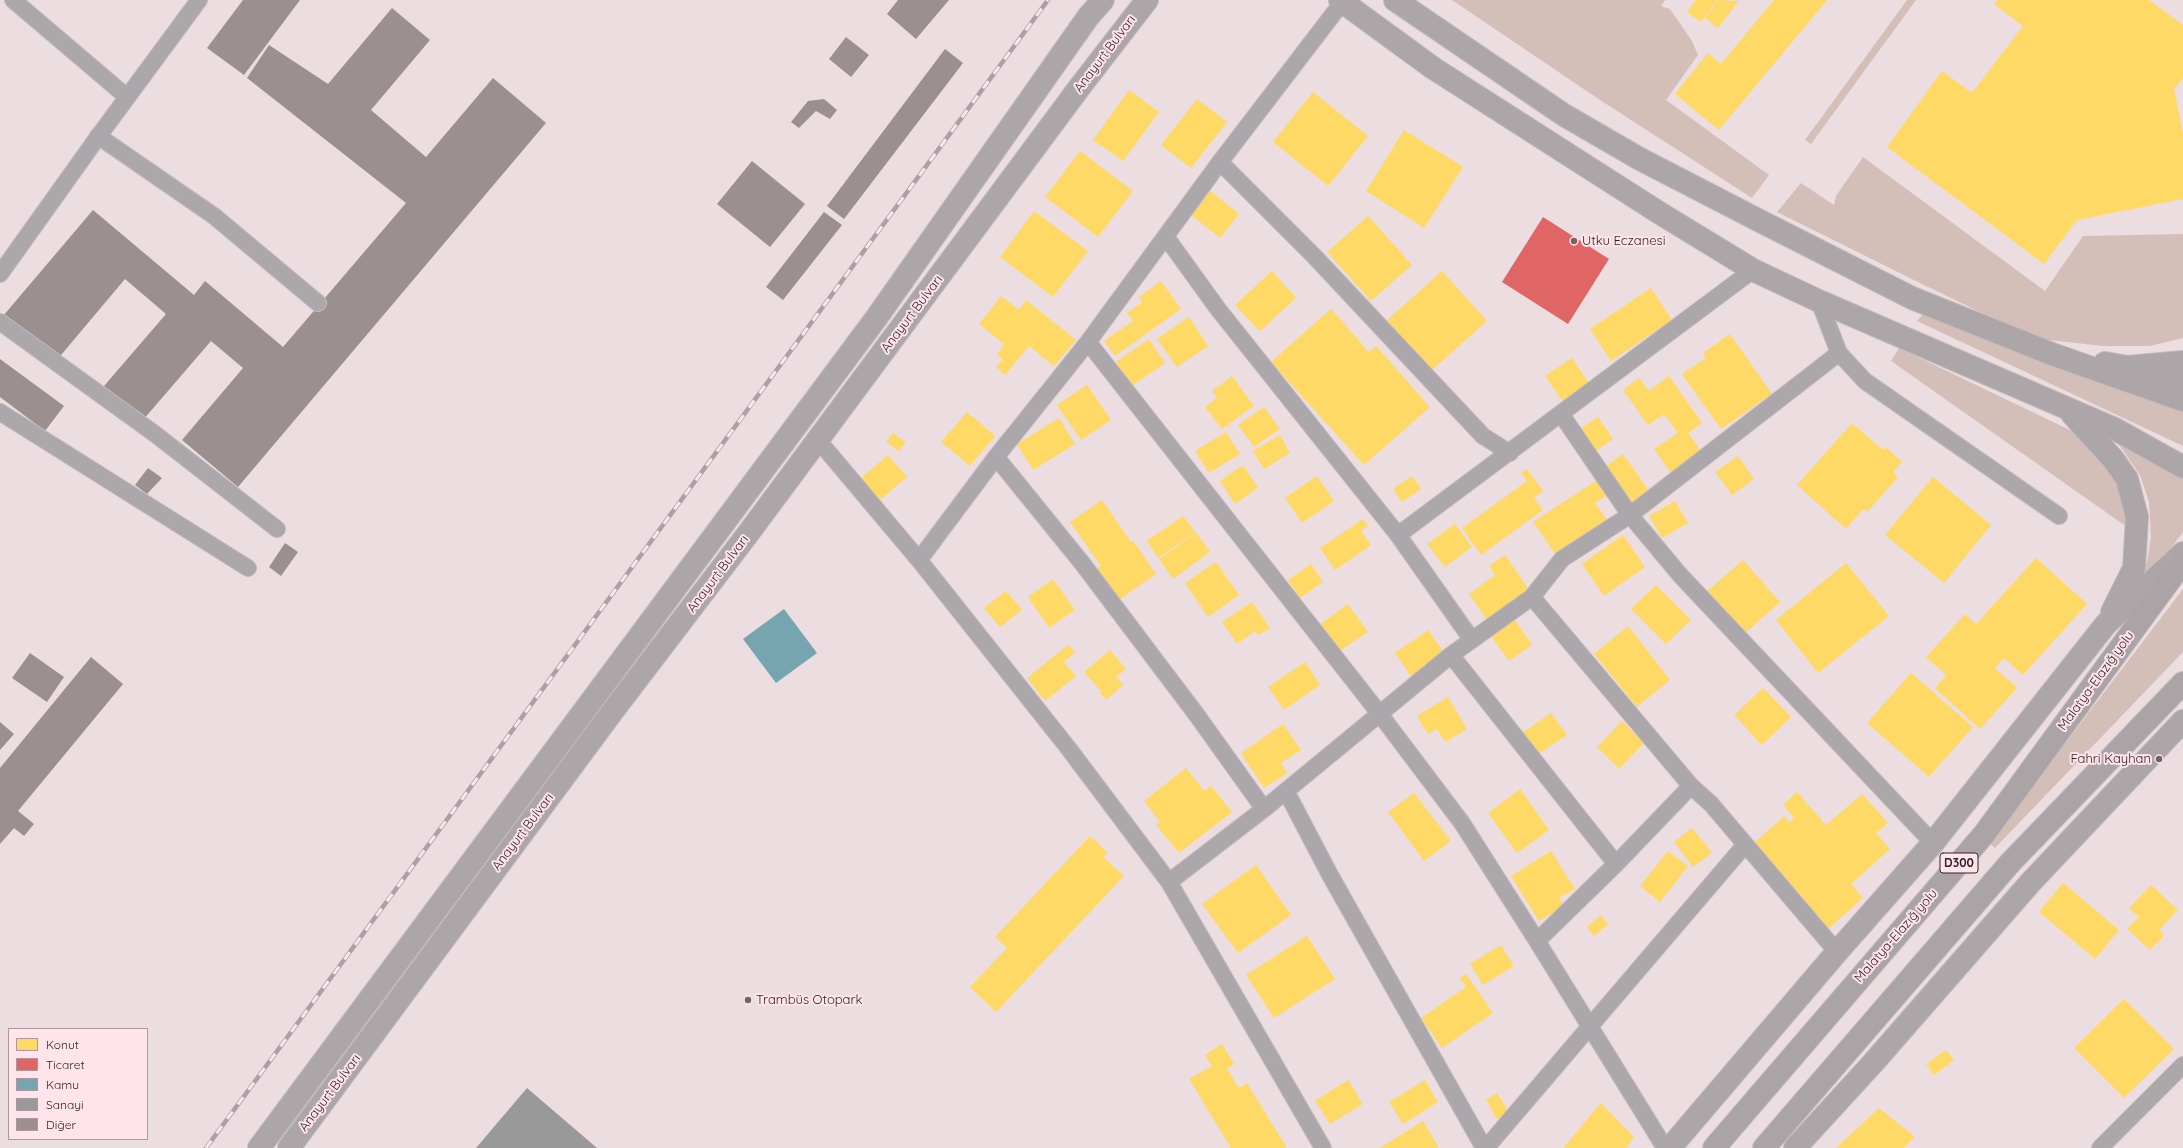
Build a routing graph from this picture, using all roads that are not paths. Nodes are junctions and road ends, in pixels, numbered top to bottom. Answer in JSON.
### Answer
{"nodes":[{"id":1,"x":13,"y":0,"type":"edge"},
{"id":2,"x":199,"y":0,"type":"edge"},
{"id":3,"x":1103,"y":0,"type":"edge"},
{"id":4,"x":1147,"y":0,"type":"edge"},
{"id":5,"x":1395,"y":0,"type":"edge"},
{"id":6,"x":1342,"y":1,"type":"edge"},
{"id":7,"x":127,"y":97,"type":"junction"},
{"id":8,"x":98,"y":136,"type":"junction"},
{"id":9,"x":1220,"y":162,"type":"junction"},
{"id":10,"x":1166,"y":237,"type":"junction"},
{"id":11,"x":1753,"y":270,"type":"junction"},
{"id":12,"x":0,"y":274,"type":"edge"},
{"id":13,"x":1819,"y":301,"type":"junction"},
{"id":14,"x":318,"y":303,"type":"dead end"},
{"id":15,"x":0,"y":322,"type":"edge"},
{"id":16,"x":1088,"y":342,"type":"junction"},
{"id":17,"x":1839,"y":353,"type":"junction"},
{"id":18,"x":2052,"y":354,"type":"junction"},
{"id":19,"x":2183,"y":362,"type":"edge"},
{"id":20,"x":2128,"y":367,"type":"junction"},
{"id":21,"x":2183,"y":379,"type":"edge"},
{"id":22,"x":2183,"y":400,"type":"edge"},
{"id":23,"x":2067,"y":409,"type":"junction"},
{"id":24,"x":0,"y":412,"type":"edge"},
{"id":25,"x":1562,"y":414,"type":"junction"},
{"id":26,"x":818,"y":440,"type":"junction"},
{"id":27,"x":1510,"y":453,"type":"junction"},
{"id":28,"x":996,"y":457,"type":"junction"},
{"id":29,"x":2183,"y":467,"type":"edge"},
{"id":30,"x":1630,"y":515,"type":"junction"},
{"id":31,"x":2059,"y":516,"type":"dead end"},
{"id":32,"x":277,"y":529,"type":"dead end"},
{"id":33,"x":1398,"y":535,"type":"junction"},
{"id":34,"x":2183,"y":553,"type":"edge"},
{"id":35,"x":919,"y":560,"type":"junction"},
{"id":36,"x":2183,"y":562,"type":"edge"},
{"id":37,"x":248,"y":568,"type":"dead end"},
{"id":38,"x":1532,"y":597,"type":"junction"},
{"id":39,"x":2106,"y":624,"type":"junction"},
{"id":40,"x":1472,"y":640,"type":"junction"},
{"id":41,"x":1451,"y":655,"type":"junction"},
{"id":42,"x":2183,"y":683,"type":"edge"},
{"id":43,"x":1379,"y":713,"type":"junction"},
{"id":44,"x":2183,"y":721,"type":"edge"},
{"id":45,"x":1691,"y":786,"type":"junction"},
{"id":46,"x":1286,"y":791,"type":"junction"},
{"id":47,"x":1264,"y":809,"type":"junction"},
{"id":48,"x":1933,"y":843,"type":"junction"},
{"id":49,"x":1744,"y":846,"type":"junction"},
{"id":50,"x":1616,"y":864,"type":"junction"},
{"id":51,"x":1168,"y":882,"type":"junction"},
{"id":52,"x":1537,"y":940,"type":"junction"},
{"id":53,"x":1837,"y":952,"type":"junction"},
{"id":54,"x":1589,"y":1026,"type":"junction"},
{"id":55,"x":2183,"y":1065,"type":"edge"},
{"id":56,"x":2109,"y":1145,"type":"edge"},
{"id":57,"x":259,"y":1148,"type":"edge"},
{"id":58,"x":289,"y":1148,"type":"edge"},
{"id":59,"x":1323,"y":1148,"type":"edge"},
{"id":60,"x":1485,"y":1148,"type":"edge"},
{"id":61,"x":1665,"y":1148,"type":"edge"},
{"id":62,"x":1670,"y":1148,"type":"edge"},
{"id":63,"x":1714,"y":1148,"type":"edge"},
{"id":64,"x":1764,"y":1148,"type":"edge"},
{"id":65,"x":1795,"y":1148,"type":"edge"}],
"edges":[{"from":1,"to":7,"type":"street"},
{"from":2,"to":7,"type":"street"},
{"from":3,"to":57,"type":"street","name":"Anayurt Bulvarı"},
{"from":4,"to":26,"type":"street","name":"Anayurt Bulvarı"},
{"from":5,"to":18,"type":"street"},
{"from":6,"to":9,"type":"street"},
{"from":6,"to":11,"type":"street"},
{"from":7,"to":8,"type":"street"},
{"from":8,"to":12,"type":"street"},
{"from":8,"to":14,"type":"street"},
{"from":9,"to":10,"type":"street"},
{"from":9,"to":27,"type":"street"},
{"from":10,"to":16,"type":"street"},
{"from":10,"to":33,"type":"street"},
{"from":11,"to":13,"type":"street"},
{"from":11,"to":25,"type":"street"},
{"from":13,"to":17,"type":"street"},
{"from":13,"to":23,"type":"street"},
{"from":15,"to":32,"type":"street"},
{"from":16,"to":28,"type":"street"},
{"from":16,"to":43,"type":"street"},
{"from":17,"to":30,"type":"street"},
{"from":17,"to":31,"type":"street"},
{"from":18,"to":20,"type":"street"},
{"from":18,"to":22,"type":"street"},
{"from":19,"to":20,"type":"street"},
{"from":20,"to":21,"type":"street"},
{"from":23,"to":29,"type":"street"},
{"from":23,"to":39,"type":"street"},
{"from":24,"to":37,"type":"street"},
{"from":25,"to":27,"type":"street"},
{"from":25,"to":30,"type":"street"},
{"from":26,"to":35,"type":"street"},
{"from":26,"to":58,"type":"street","name":"Anayurt Bulvarı"},
{"from":27,"to":33,"type":"street"},
{"from":28,"to":35,"type":"street"},
{"from":28,"to":47,"type":"street"},
{"from":30,"to":38,"type":"street"},
{"from":30,"to":48,"type":"street"},
{"from":33,"to":40,"type":"street"},
{"from":34,"to":39,"type":"street"},
{"from":35,"to":51,"type":"street"},
{"from":36,"to":63,"type":"highway","name":"Malatya-Elazığ yolu","number":"D300"},
{"from":38,"to":40,"type":"street"},
{"from":38,"to":45,"type":"street"},
{"from":39,"to":48,"type":"street"},
{"from":40,"to":41,"type":"street"},
{"from":41,"to":43,"type":"street"},
{"from":41,"to":50,"type":"street"},
{"from":42,"to":64,"type":"highway","number":"D300"},
{"from":43,"to":46,"type":"street"},
{"from":43,"to":52,"type":"street"},
{"from":44,"to":65,"type":"street"},
{"from":45,"to":49,"type":"street"},
{"from":45,"to":50,"type":"street"},
{"from":46,"to":47,"type":"street"},
{"from":46,"to":60,"type":"street"},
{"from":47,"to":51,"type":"street"},
{"from":48,"to":53,"type":"street"},
{"from":49,"to":53,"type":"street"},
{"from":49,"to":54,"type":"street"},
{"from":50,"to":52,"type":"street"},
{"from":51,"to":59,"type":"street"},
{"from":52,"to":54,"type":"street"},
{"from":53,"to":62,"type":"street"},
{"from":54,"to":60,"type":"street"},
{"from":54,"to":61,"type":"street"},
{"from":55,"to":56,"type":"street"}]}
